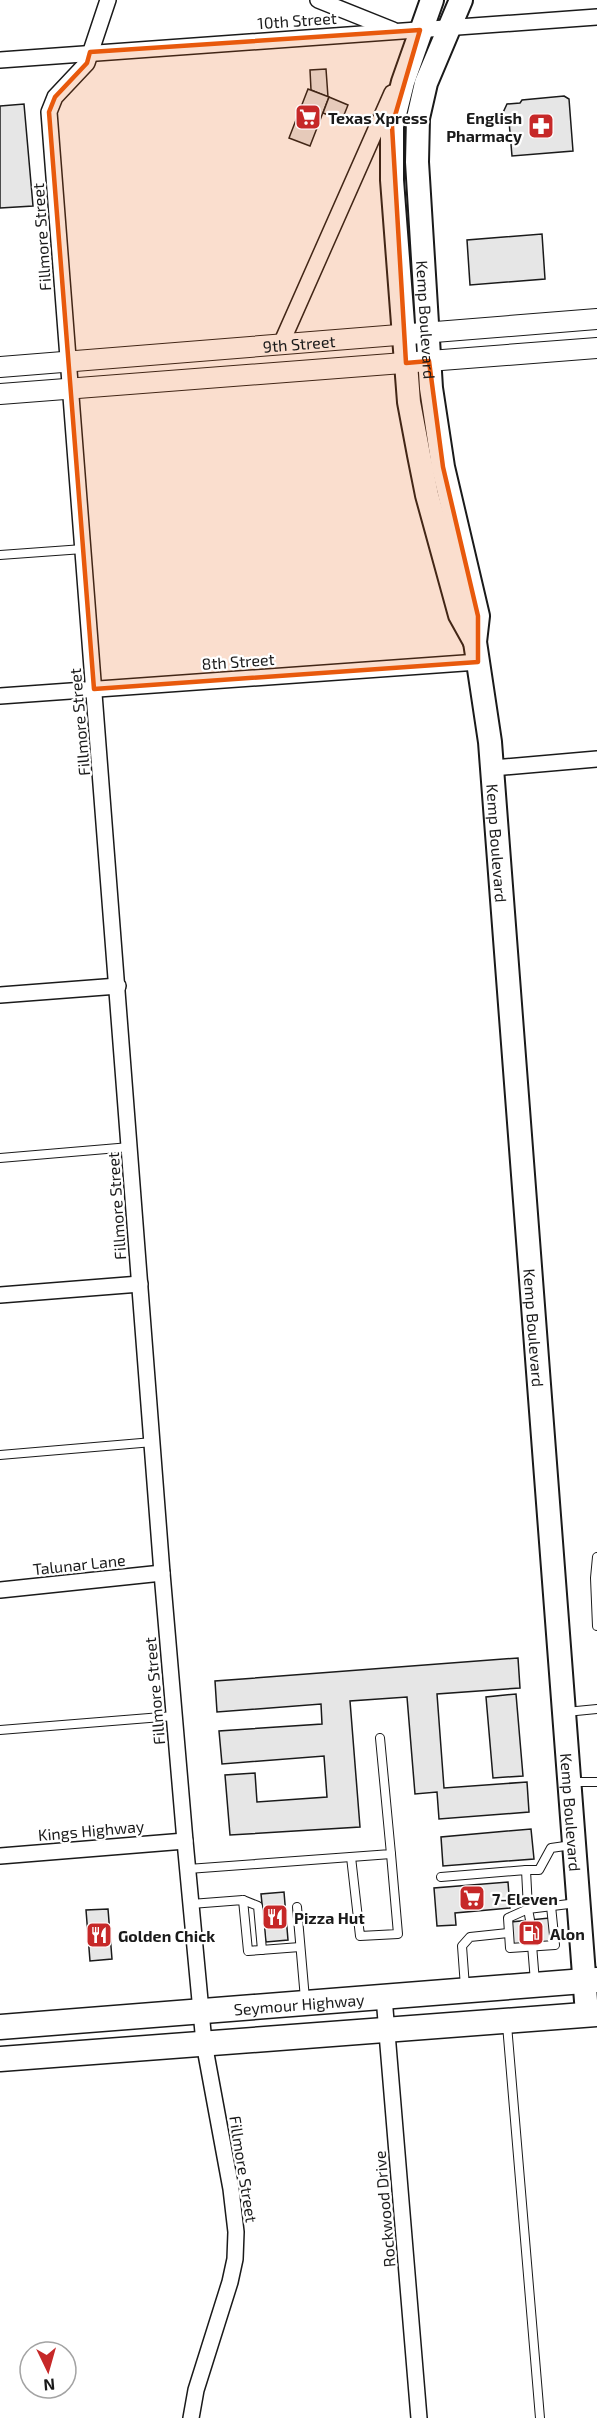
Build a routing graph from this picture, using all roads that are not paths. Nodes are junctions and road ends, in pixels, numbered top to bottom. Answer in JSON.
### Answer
{"nodes":[{"id":1,"x":108,"y":0,"type":"edge"},
{"id":2,"x":318,"y":0,"type":"edge"},
{"id":3,"x":432,"y":0,"type":"edge"},
{"id":4,"x":461,"y":0,"type":"edge"},
{"id":5,"x":597,"y":17,"type":"edge"},
{"id":6,"x":450,"y":28,"type":"junction"},
{"id":7,"x":409,"y":31,"type":"junction"},
{"id":8,"x":90,"y":52,"type":"junction"},
{"id":9,"x":0,"y":60,"type":"edge"},
{"id":10,"x":597,"y":319,"type":"edge"},
{"id":11,"x":428,"y":333,"type":"junction"},
{"id":12,"x":404,"y":335,"type":"junction"},
{"id":13,"x":281,"y":344,"type":"junction"},
{"id":14,"x":597,"y":348,"type":"edge"},
{"id":15,"x":68,"y":361,"type":"junction"},
{"id":16,"x":429,"y":361,"type":"junction"},
{"id":17,"x":406,"y":363,"type":"junction"},
{"id":18,"x":0,"y":367,"type":"edge"},
{"id":19,"x":70,"y":388,"type":"junction"},
{"id":20,"x":0,"y":394,"type":"edge"},
{"id":21,"x":83,"y":549,"type":"junction"},
{"id":22,"x":0,"y":555,"type":"edge"},
{"id":23,"x":476,"y":652,"type":"junction"},
{"id":24,"x":94,"y":689,"type":"junction"},
{"id":25,"x":0,"y":696,"type":"edge"},
{"id":26,"x":597,"y":759,"type":"edge"},
{"id":27,"x":492,"y":768,"type":"junction"},
{"id":28,"x":118,"y":986,"type":"junction"},
{"id":29,"x":0,"y":995,"type":"edge"},
{"id":30,"x":130,"y":1147,"type":"junction"},
{"id":31,"x":0,"y":1158,"type":"edge"},
{"id":32,"x":140,"y":1284,"type":"junction"},
{"id":33,"x":0,"y":1295,"type":"edge"},
{"id":34,"x":153,"y":1442,"type":"junction"},
{"id":35,"x":0,"y":1455,"type":"edge"},
{"id":36,"x":597,"y":1557,"type":"edge"},
{"id":37,"x":162,"y":1573,"type":"junction"},
{"id":38,"x":0,"y":1590,"type":"edge"},
{"id":39,"x":597,"y":1626,"type":"edge"},
{"id":40,"x":597,"y":1709,"type":"edge"},
{"id":41,"x":564,"y":1713,"type":"junction"},
{"id":42,"x":174,"y":1716,"type":"junction"},
{"id":43,"x":0,"y":1730,"type":"edge"},
{"id":44,"x":380,"y":1738,"type":"dead end"},
{"id":45,"x":569,"y":1782,"type":"junction"},
{"id":46,"x":597,"y":1782,"type":"edge"},
{"id":47,"x":185,"y":1841,"type":"junction"},
{"id":48,"x":574,"y":1845,"type":"junction"},
{"id":49,"x":391,"y":1854,"type":"junction"},
{"id":50,"x":0,"y":1856,"type":"edge"},
{"id":51,"x":351,"y":1857,"type":"junction"},
{"id":52,"x":188,"y":1869,"type":"junction"},
{"id":53,"x":526,"y":1870,"type":"junction"},
{"id":54,"x":441,"y":1877,"type":"dead end"},
{"id":55,"x":243,"y":1900,"type":"junction"},
{"id":56,"x":578,"y":1902,"type":"junction"},
{"id":57,"x":191,"y":1904,"type":"junction"},
{"id":58,"x":551,"y":1906,"type":"junction"},
{"id":59,"x":297,"y":1907,"type":"dead end"},
{"id":60,"x":528,"y":1909,"type":"junction"},
{"id":61,"x":530,"y":1920,"type":"dead end"},
{"id":62,"x":508,"y":1933,"type":"junction"},
{"id":63,"x":532,"y":1946,"type":"junction"},
{"id":64,"x":300,"y":1947,"type":"junction"},
{"id":65,"x":262,"y":1950,"type":"junction"},
{"id":66,"x":591,"y":1981,"type":"edge"},
{"id":67,"x":536,"y":1984,"type":"junction"},
{"id":68,"x":465,"y":1991,"type":"junction"},
{"id":69,"x":384,"y":1997,"type":"junction"},
{"id":70,"x":305,"y":2003,"type":"junction"},
{"id":71,"x":201,"y":2012,"type":"junction"},
{"id":72,"x":592,"y":2014,"type":"edge"},
{"id":73,"x":506,"y":2021,"type":"junction"},
{"id":74,"x":0,"y":2027,"type":"edge"},
{"id":75,"x":387,"y":2030,"type":"junction"},
{"id":76,"x":204,"y":2043,"type":"junction"},
{"id":77,"x":0,"y":2059,"type":"edge"},
{"id":78,"x":191,"y":2418,"type":"edge"},
{"id":79,"x":419,"y":2418,"type":"edge"},
{"id":80,"x":540,"y":2418,"type":"edge"}],
"edges":[{"from":1,"to":8,"type":"street","name":"Fillmore Street"},
{"from":2,"to":7,"type":"street"},
{"from":3,"to":7,"type":"main road","name":"Kemp Boulevard"},
{"from":4,"to":6,"type":"main road","name":"Kemp Boulevard"},
{"from":5,"to":6,"type":"street","name":"10th Street"},
{"from":6,"to":7,"type":"street","name":"10th Street"},
{"from":6,"to":11,"type":"main road","name":"Kemp Boulevard"},
{"from":7,"to":8,"type":"street","name":"10th Street"},
{"from":7,"to":12,"type":"main road","name":"Kemp Boulevard"},
{"from":7,"to":13,"type":"street","name":"Kemp Boulevard"},
{"from":8,"to":9,"type":"street","name":"10th Street"},
{"from":8,"to":15,"type":"street","name":"Fillmore Street"},
{"from":10,"to":11,"type":"street","name":"9th Street"},
{"from":11,"to":12,"type":"street","name":"9th Street"},
{"from":11,"to":16,"type":"main road","name":"Kemp Boulevard"},
{"from":12,"to":13,"type":"street","name":"9th Street"},
{"from":12,"to":17,"type":"main road","name":"Kemp Boulevard"},
{"from":13,"to":15,"type":"street","name":"9th Street"},
{"from":14,"to":16,"type":"street","name":"9th Street"},
{"from":15,"to":18,"type":"street","name":"9th Street"},
{"from":15,"to":19,"type":"street","name":"Fillmore Street"},
{"from":16,"to":17,"type":"street","name":"9th Street"},
{"from":16,"to":23,"type":"main road","name":"Kemp Boulevard"},
{"from":17,"to":19,"type":"street","name":"9th Street"},
{"from":17,"to":23,"type":"main road","name":"Kemp Boulevard"},
{"from":19,"to":20,"type":"street","name":"9th Street"},
{"from":19,"to":21,"type":"street","name":"Fillmore Street"},
{"from":21,"to":22,"type":"lane"},
{"from":21,"to":24,"type":"street","name":"Fillmore Street"},
{"from":23,"to":24,"type":"street","name":"8th Street"},
{"from":23,"to":27,"type":"main road","name":"Kemp Boulevard"},
{"from":24,"to":25,"type":"street","name":"8th Street"},
{"from":24,"to":28,"type":"street","name":"Fillmore Street"},
{"from":26,"to":27,"type":"street"},
{"from":27,"to":41,"type":"main road","name":"Kemp Boulevard"},
{"from":28,"to":29,"type":"street"},
{"from":28,"to":30,"type":"street","name":"Fillmore Street"},
{"from":30,"to":31,"type":"lane"},
{"from":30,"to":32,"type":"street","name":"Fillmore Street"},
{"from":32,"to":33,"type":"street"},
{"from":32,"to":34,"type":"street","name":"Fillmore Street"},
{"from":34,"to":35,"type":"lane"},
{"from":34,"to":37,"type":"street","name":"Fillmore Street"},
{"from":36,"to":39,"type":"lane"},
{"from":37,"to":38,"type":"street","name":"Talunar Lane"},
{"from":37,"to":42,"type":"street","name":"Fillmore Street"},
{"from":40,"to":41,"type":"lane"},
{"from":41,"to":45,"type":"main road","name":"Kemp Boulevard"},
{"from":42,"to":43,"type":"lane"},
{"from":42,"to":47,"type":"street","name":"Fillmore Street"},
{"from":44,"to":49,"type":"lane"},
{"from":45,"to":46,"type":"lane"},
{"from":45,"to":48,"type":"main road","name":"Kemp Boulevard"},
{"from":47,"to":50,"type":"street","name":"Kings Highway"},
{"from":47,"to":52,"type":"street","name":"Fillmore Street"},
{"from":48,"to":53,"type":"lane"},
{"from":48,"to":56,"type":"main road","name":"Kemp Boulevard"},
{"from":49,"to":51,"type":"lane"},
{"from":49,"to":51,"type":"lane"},
{"from":51,"to":52,"type":"lane"},
{"from":52,"to":57,"type":"street","name":"Fillmore Street"},
{"from":53,"to":54,"type":"lane"},
{"from":53,"to":60,"type":"lane"},
{"from":55,"to":57,"type":"lane"},
{"from":55,"to":65,"type":"lane"},
{"from":55,"to":65,"type":"lane"},
{"from":56,"to":58,"type":"lane"},
{"from":56,"to":66,"type":"main road","name":"Kemp Boulevard"},
{"from":57,"to":71,"type":"street","name":"Fillmore Street"},
{"from":58,"to":60,"type":"lane"},
{"from":58,"to":63,"type":"lane"},
{"from":59,"to":64,"type":"lane"},
{"from":60,"to":61,"type":"lane"},
{"from":60,"to":62,"type":"lane"},
{"from":62,"to":63,"type":"lane"},
{"from":62,"to":68,"type":"lane"},
{"from":63,"to":67,"type":"lane"},
{"from":64,"to":65,"type":"lane"},
{"from":64,"to":70,"type":"lane"},
{"from":66,"to":67,"type":"main road","name":"Seymour Highway"},
{"from":66,"to":72,"type":"main road","name":"Kemp Boulevard"},
{"from":67,"to":68,"type":"main road","name":"Seymour Highway"},
{"from":68,"to":69,"type":"main road","name":"Seymour Highway"},
{"from":69,"to":70,"type":"main road","name":"Seymour Highway"},
{"from":69,"to":75,"type":"street","name":"Rockwood Drive"},
{"from":70,"to":71,"type":"main road","name":"Seymour Highway"},
{"from":71,"to":74,"type":"main road","name":"Seymour Highway"},
{"from":71,"to":76,"type":"street","name":"Fillmore Street"},
{"from":72,"to":73,"type":"main road","name":"Seymour Highway"},
{"from":73,"to":75,"type":"main road","name":"Seymour Highway"},
{"from":73,"to":80,"type":"lane"},
{"from":75,"to":76,"type":"main road","name":"Seymour Highway"},
{"from":75,"to":79,"type":"street","name":"Rockwood Drive"},
{"from":76,"to":77,"type":"main road","name":"Seymour Highway"},
{"from":76,"to":78,"type":"street","name":"Fillmore Street"}]}
